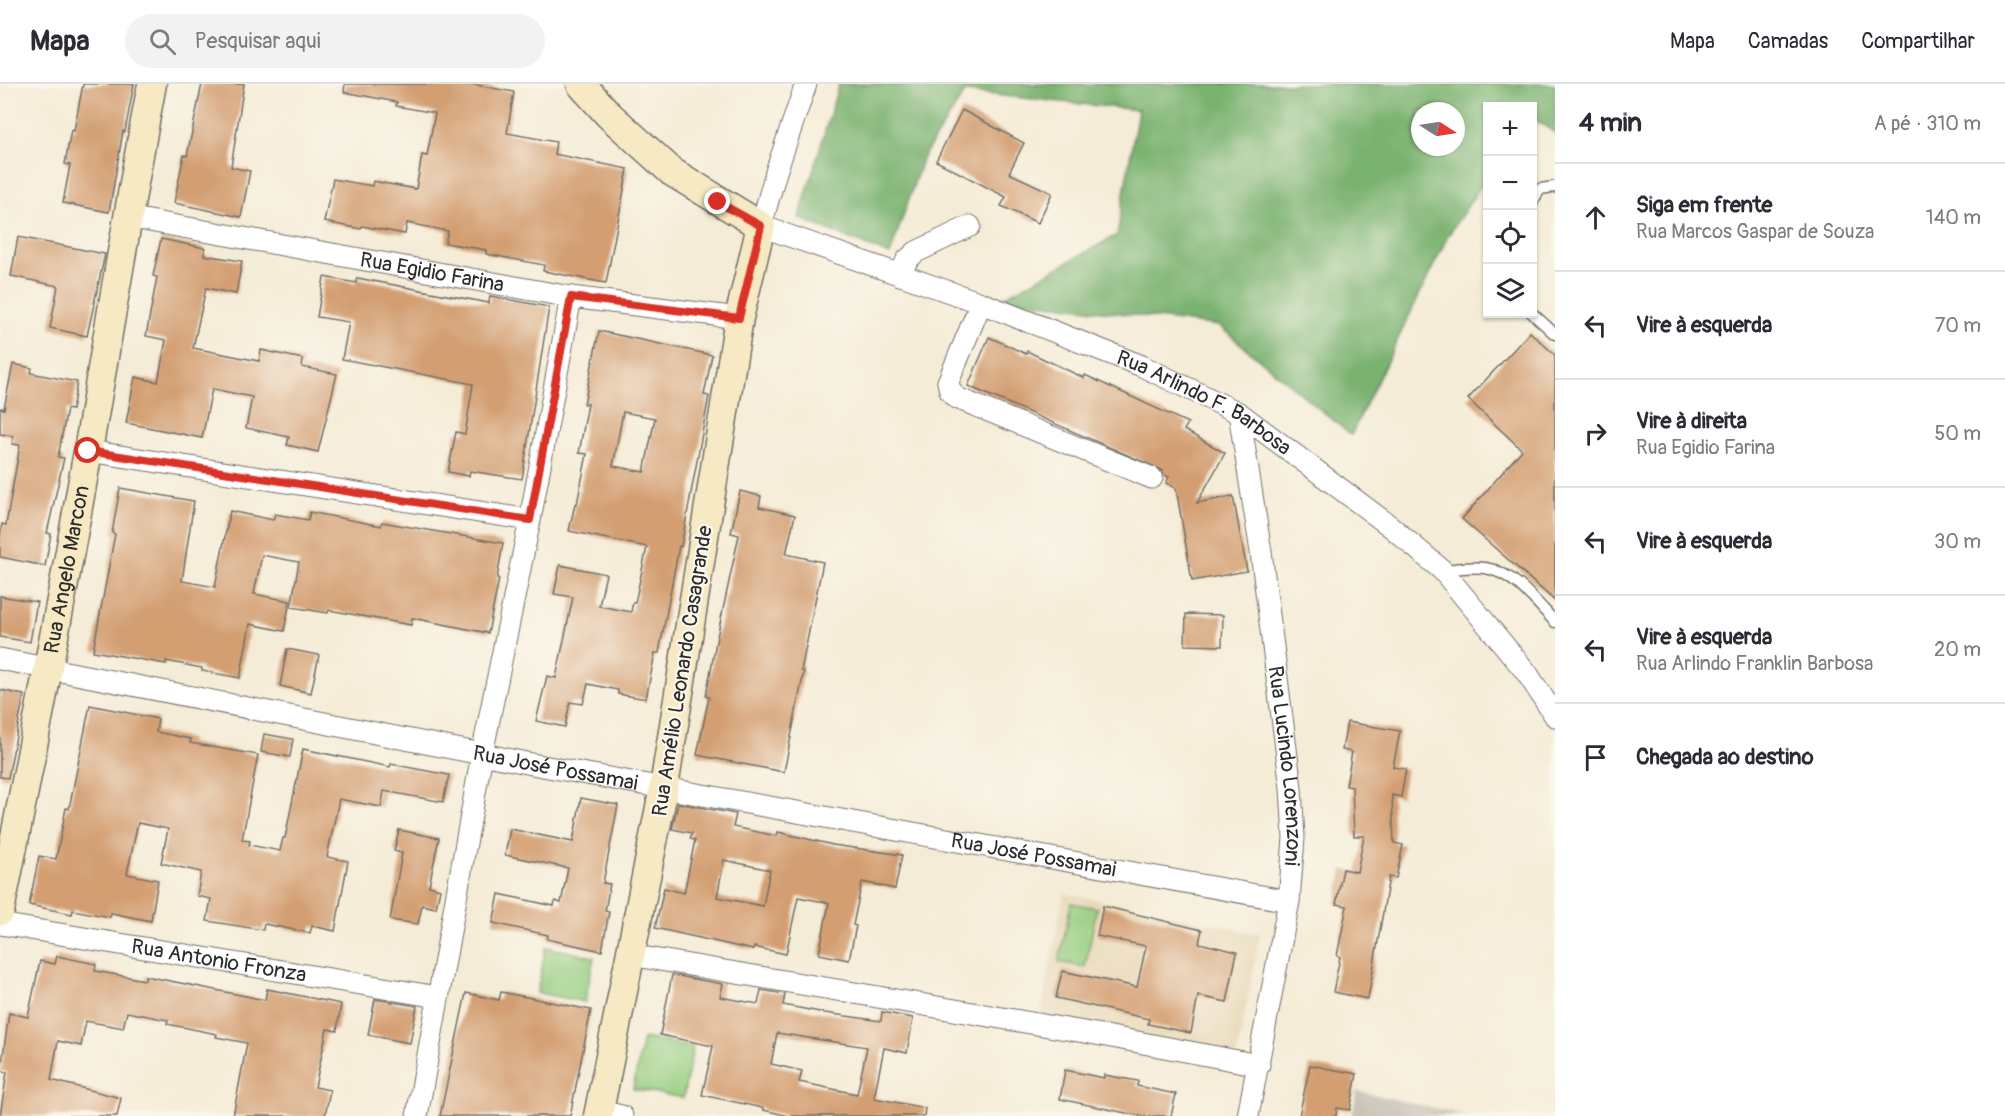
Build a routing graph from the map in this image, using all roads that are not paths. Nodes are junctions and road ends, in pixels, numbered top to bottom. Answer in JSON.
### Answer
{"nodes":[{"id":1,"x":152,"y":84,"type":"edge"},
{"id":2,"x":581,"y":84,"type":"edge"},
{"id":3,"x":806,"y":84,"type":"edge"},
{"id":4,"x":1555,"y":187,"type":"edge"},
{"id":5,"x":1537,"y":195,"type":"edge"},
{"id":6,"x":127,"y":217,"type":"junction"},
{"id":7,"x":761,"y":226,"type":"junction"},
{"id":8,"x":970,"y":226,"type":"dead end"},
{"id":9,"x":900,"y":275,"type":"junction"},
{"id":10,"x":571,"y":297,"type":"junction"},
{"id":11,"x":981,"y":303,"type":"junction"},
{"id":12,"x":1537,"y":317,"type":"edge"},
{"id":13,"x":739,"y":318,"type":"junction"},
{"id":14,"x":1555,"y":334,"type":"edge"},
{"id":15,"x":1239,"y":413,"type":"junction"},
{"id":16,"x":88,"y":451,"type":"junction"},
{"id":17,"x":1152,"y":478,"type":"dead end"},
{"id":18,"x":530,"y":520,"type":"junction"},
{"id":19,"x":1442,"y":570,"type":"junction"},
{"id":20,"x":1555,"y":622,"type":"edge"},
{"id":21,"x":0,"y":659,"type":"edge"},
{"id":22,"x":48,"y":669,"type":"junction"},
{"id":23,"x":1555,"y":716,"type":"edge"},
{"id":24,"x":482,"y":754,"type":"junction"},
{"id":25,"x":664,"y":787,"type":"junction"},
{"id":26,"x":1289,"y":901,"type":"junction"},
{"id":27,"x":0,"y":911,"type":"edge"},
{"id":28,"x":0,"y":924,"type":"edge"},
{"id":29,"x":630,"y":955,"type":"junction"},
{"id":30,"x":438,"y":997,"type":"junction"},
{"id":31,"x":1259,"y":1065,"type":"junction"},
{"id":32,"x":606,"y":1114,"type":"edge"},
{"id":33,"x":417,"y":1116,"type":"edge"},
{"id":34,"x":1248,"y":1116,"type":"edge"}],
"edges":[{"from":1,"to":6,"type":"street","name":"Rua Angelo Marcon"},
{"from":2,"to":7,"type":"street"},
{"from":3,"to":7,"type":"street"},
{"from":4,"to":5,"type":"lane"},
{"from":6,"to":10,"type":"street","name":"Rua Egidio Farina"},
{"from":6,"to":16,"type":"street","name":"Rua Angelo Marcon"},
{"from":7,"to":9,"type":"street","name":"Rua Arlindo F. Barbosa"},
{"from":7,"to":13,"type":"street","name":"Rua Amélio Leonardo Casagrande"},
{"from":8,"to":9,"type":"street"},
{"from":9,"to":11,"type":"street","name":"Rua Arlindo F. Barbosa"},
{"from":10,"to":13,"type":"street","name":"Rua Egidio Farina"},
{"from":10,"to":18,"type":"street"},
{"from":11,"to":15,"type":"street","name":"Rua Arlindo F. Barbosa"},
{"from":11,"to":17,"type":"street"},
{"from":12,"to":14,"type":"lane"},
{"from":13,"to":25,"type":"street","name":"Rua Amélio Leonardo Casagrande"},
{"from":15,"to":19,"type":"street","name":"Rua Arlindo F. Barbosa"},
{"from":15,"to":26,"type":"street","name":"Rua Lucindo Lorenzoni"},
{"from":16,"to":18,"type":"street"},
{"from":16,"to":22,"type":"street","name":"Rua Angelo Marcon"},
{"from":18,"to":24,"type":"street"},
{"from":19,"to":20,"type":"lane"},
{"from":19,"to":23,"type":"street","name":"Rua Arlindo F. Barbosa"},
{"from":21,"to":22,"type":"street","name":"Rua José Possamai"},
{"from":22,"to":24,"type":"street","name":"Rua José Possamai"},
{"from":22,"to":27,"type":"street","name":"Rua Angelo Marcon"},
{"from":24,"to":25,"type":"street","name":"Rua José Possamai"},
{"from":24,"to":30,"type":"street"},
{"from":25,"to":26,"type":"street","name":"Rua José Possamai"},
{"from":25,"to":29,"type":"street","name":"Rua Amélio Leonardo Casagrande"},
{"from":26,"to":31,"type":"street","name":"Rua Lucindo Lorenzoni"},
{"from":28,"to":30,"type":"street","name":"Rua Antonio Fronza"},
{"from":29,"to":31,"type":"street"},
{"from":29,"to":32,"type":"street","name":"Rua Amélio Leonardo Casagrande"},
{"from":30,"to":33,"type":"street"},
{"from":31,"to":34,"type":"street","name":"Rua Lucindo Lorenzoni"}]}
